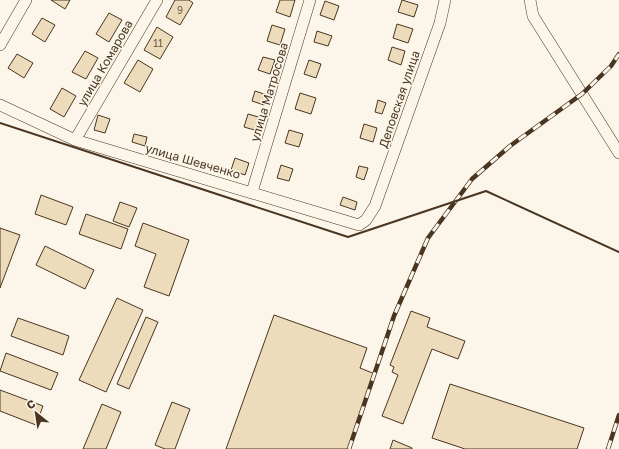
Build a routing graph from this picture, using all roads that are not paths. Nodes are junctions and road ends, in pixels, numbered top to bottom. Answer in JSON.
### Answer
{"nodes":[{"id":1,"x":26,"y":0,"type":"edge"},
{"id":2,"x":157,"y":0,"type":"edge"},
{"id":3,"x":310,"y":0,"type":"edge"},
{"id":4,"x":445,"y":0,"type":"edge"},
{"id":5,"x":530,"y":0,"type":"edge"},
{"id":6,"x":0,"y":45,"type":"edge"},
{"id":7,"x":0,"y":105,"type":"edge"},
{"id":8,"x":75,"y":140,"type":"junction"},
{"id":9,"x":619,"y":153,"type":"edge"},
{"id":10,"x":252,"y":192,"type":"junction"},
{"id":11,"x":376,"y":206,"type":"joint"}],
"edges":[{"from":1,"to":6,"type":"street"},
{"from":2,"to":8,"type":"street","name":"улица Комарова"},
{"from":3,"to":10,"type":"street","name":"улица Матросова"},
{"from":4,"to":11,"type":"street","name":"Деповская улица"},
{"from":5,"to":9,"type":"street"},
{"from":7,"to":8,"type":"street","name":"улица Шевченко"},
{"from":8,"to":10,"type":"street","name":"улица Шевченко"},
{"from":10,"to":11,"type":"street","name":"улица Шевченко"}]}
